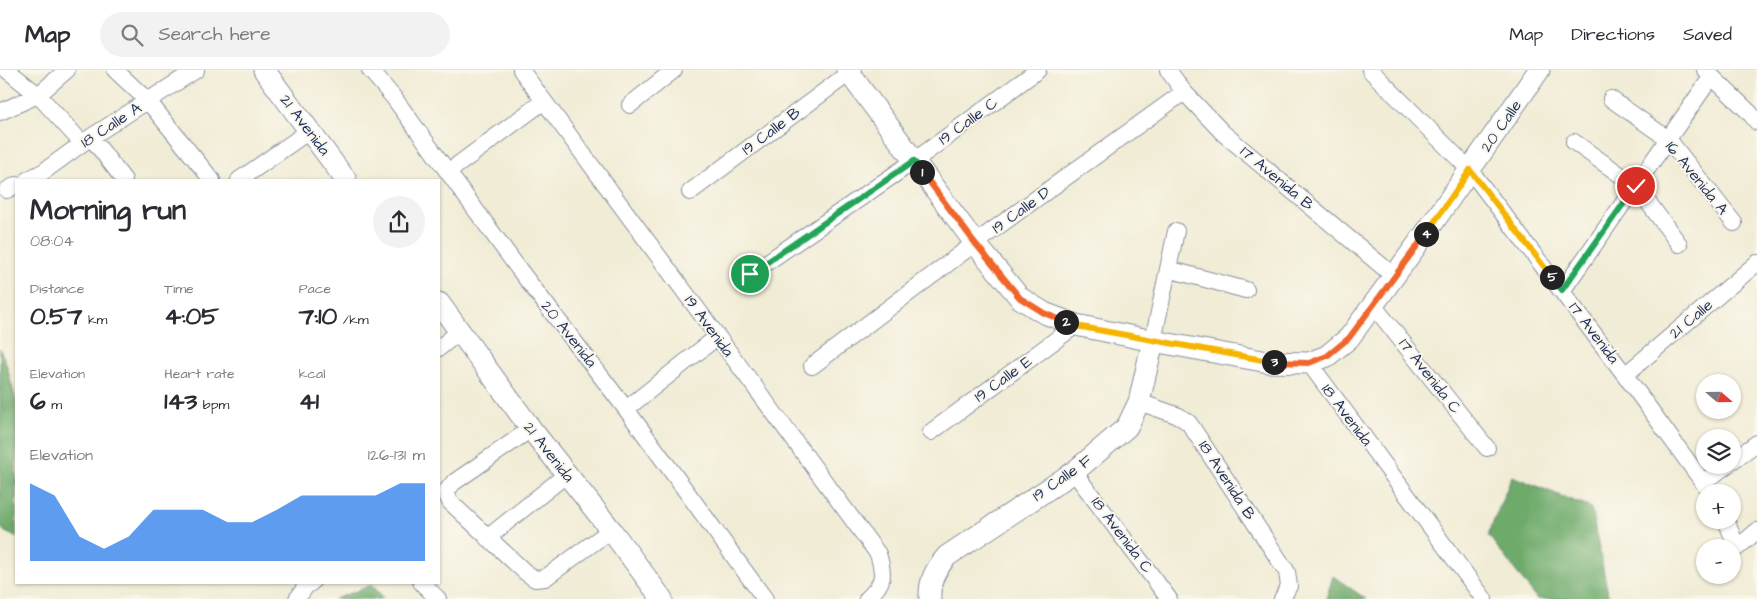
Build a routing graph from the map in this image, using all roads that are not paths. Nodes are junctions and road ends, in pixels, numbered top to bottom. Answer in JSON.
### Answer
{"nodes":[{"id":1,"x":8,"y":70,"type":"edge"},
{"id":2,"x":67,"y":70,"type":"edge"},
{"id":3,"x":115,"y":70,"type":"edge"},
{"id":4,"x":196,"y":70,"type":"edge"},
{"id":5,"x":264,"y":70,"type":"edge"},
{"id":6,"x":370,"y":70,"type":"edge"},
{"id":7,"x":521,"y":70,"type":"edge"},
{"id":8,"x":674,"y":70,"type":"edge"},
{"id":9,"x":1038,"y":70,"type":"edge"},
{"id":10,"x":1168,"y":70,"type":"edge"},
{"id":11,"x":1370,"y":70,"type":"edge"},
{"id":12,"x":1538,"y":70,"type":"edge"},
{"id":13,"x":850,"y":71,"type":"edge"},
{"id":14,"x":1709,"y":73,"type":"edge"},
{"id":15,"x":1184,"y":92,"type":"junction"},
{"id":16,"x":38,"y":95,"type":"junction"},
{"id":17,"x":1611,"y":98,"type":"dead end"},
{"id":18,"x":148,"y":101,"type":"junction"},
{"id":19,"x":544,"y":101,"type":"junction"},
{"id":20,"x":630,"y":105,"type":"dead end"},
{"id":21,"x":0,"y":112,"type":"edge"},
{"id":22,"x":1757,"y":122,"type":"edge"},
{"id":23,"x":309,"y":131,"type":"junction"},
{"id":24,"x":1668,"y":139,"type":"junction"},
{"id":25,"x":87,"y":140,"type":"junction"},
{"id":26,"x":1574,"y":142,"type":"dead end"},
{"id":27,"x":914,"y":161,"type":"junction"},
{"id":28,"x":1470,"y":170,"type":"junction"},
{"id":29,"x":448,"y":172,"type":"junction"},
{"id":30,"x":29,"y":179,"type":"edge"},
{"id":31,"x":123,"y":179,"type":"edge"},
{"id":32,"x":211,"y":179,"type":"edge"},
{"id":33,"x":240,"y":179,"type":"edge"},
{"id":34,"x":345,"y":179,"type":"edge"},
{"id":35,"x":1636,"y":186,"type":"junction"},
{"id":36,"x":690,"y":192,"type":"dead end"},
{"id":37,"x":1734,"y":223,"type":"dead end"},
{"id":38,"x":1176,"y":231,"type":"dead end"},
{"id":39,"x":975,"y":243,"type":"junction"},
{"id":40,"x":1680,"y":244,"type":"dead end"},
{"id":41,"x":1757,"y":263,"type":"edge"},
{"id":42,"x":1168,"y":269,"type":"junction"},
{"id":43,"x":750,"y":274,"type":"dead end"},
{"id":44,"x":1395,"y":277,"type":"junction"},
{"id":45,"x":1246,"y":290,"type":"dead end"},
{"id":46,"x":1562,"y":290,"type":"junction"},
{"id":47,"x":440,"y":303,"type":"edge"},
{"id":48,"x":1373,"y":305,"type":"junction"},
{"id":49,"x":1076,"y":326,"type":"junction"},
{"id":50,"x":460,"y":331,"type":"junction"},
{"id":51,"x":717,"y":337,"type":"junction"},
{"id":52,"x":1153,"y":341,"type":"junction"},
{"id":53,"x":440,"y":347,"type":"edge"},
{"id":54,"x":1309,"y":363,"type":"junction"},
{"id":55,"x":812,"y":366,"type":"dead end"},
{"id":56,"x":1625,"y":374,"type":"junction"},
{"id":57,"x":1138,"y":402,"type":"junction"},
{"id":58,"x":626,"y":409,"type":"junction"},
{"id":59,"x":531,"y":429,"type":"junction"},
{"id":60,"x":930,"y":432,"type":"dead end"},
{"id":61,"x":1757,"y":443,"type":"edge"},
{"id":62,"x":1487,"y":448,"type":"dead end"},
{"id":63,"x":1741,"y":455,"type":"edge"},
{"id":64,"x":1074,"y":472,"type":"junction"},
{"id":65,"x":567,"y":474,"type":"junction"},
{"id":66,"x":1719,"y":474,"type":"edge"},
{"id":67,"x":1705,"y":484,"type":"edge"},
{"id":68,"x":1710,"y":484,"type":"edge"},
{"id":69,"x":1730,"y":529,"type":"edge"},
{"id":70,"x":611,"y":530,"type":"junction"},
{"id":71,"x":1757,"y":532,"type":"edge"},
{"id":72,"x":487,"y":538,"type":"junction"},
{"id":73,"x":309,"y":584,"type":"edge"},
{"id":74,"x":422,"y":584,"type":"edge"},
{"id":75,"x":930,"y":592,"type":"edge"},
{"id":76,"x":1285,"y":592,"type":"edge"},
{"id":77,"x":297,"y":599,"type":"edge"},
{"id":78,"x":438,"y":599,"type":"edge"},
{"id":79,"x":662,"y":599,"type":"edge"},
{"id":80,"x":765,"y":599,"type":"edge"},
{"id":81,"x":867,"y":599,"type":"edge"},
{"id":82,"x":1169,"y":599,"type":"edge"},
{"id":83,"x":1484,"y":599,"type":"edge"}],
"edges":[{"from":1,"to":16,"type":"street"},
{"from":2,"to":16,"type":"street"},
{"from":3,"to":18,"type":"street"},
{"from":4,"to":18,"type":"street","name":"18 Calle A"},
{"from":5,"to":23,"type":"street","name":"21 Avenida"},
{"from":6,"to":29,"type":"street","name":"20 Avenida"},
{"from":7,"to":19,"type":"street","name":"19 Avenida"},
{"from":8,"to":20,"type":"street"},
{"from":9,"to":27,"type":"street","name":"19 Calle C"},
{"from":10,"to":15,"type":"street","name":"17 Avenida B"},
{"from":11,"to":28,"type":"street","name":"17 Avenida"},
{"from":12,"to":28,"type":"street","name":"20 Calle"},
{"from":13,"to":27,"type":"street"},
{"from":13,"to":36,"type":"street","name":"19 Calle B"},
{"from":14,"to":22,"type":"street"},
{"from":14,"to":24,"type":"street"},
{"from":15,"to":39,"type":"street","name":"19 Calle D"},
{"from":15,"to":44,"type":"street","name":"17 Avenida B"},
{"from":16,"to":21,"type":"street"},
{"from":16,"to":25,"type":"street"},
{"from":17,"to":24,"type":"street","name":"16 Avenida A"},
{"from":18,"to":25,"type":"street","name":"18 Calle A"},
{"from":18,"to":32,"type":"street"},
{"from":19,"to":29,"type":"street"},
{"from":19,"to":51,"type":"street","name":"19 Avenida"},
{"from":23,"to":33,"type":"street"},
{"from":23,"to":34,"type":"street","name":"21 Avenida"},
{"from":24,"to":35,"type":"street"},
{"from":24,"to":37,"type":"street","name":"16 Avenida A"},
{"from":25,"to":30,"type":"street","name":"18 Calle A"},
{"from":25,"to":31,"type":"street"},
{"from":26,"to":35,"type":"street"},
{"from":27,"to":39,"type":"street"},
{"from":27,"to":43,"type":"street","name":"19 Calle C"},
{"from":28,"to":44,"type":"street","name":"20 Calle"},
{"from":28,"to":46,"type":"street","name":"17 Avenida"},
{"from":29,"to":58,"type":"street","name":"20 Avenida"},
{"from":35,"to":40,"type":"street"},
{"from":35,"to":46,"type":"street"},
{"from":38,"to":42,"type":"street"},
{"from":39,"to":49,"type":"street"},
{"from":39,"to":55,"type":"street","name":"19 Calle D"},
{"from":41,"to":56,"type":"street","name":"21 Calle"},
{"from":42,"to":45,"type":"street"},
{"from":42,"to":52,"type":"street"},
{"from":44,"to":48,"type":"street","name":"20 Calle"},
{"from":46,"to":56,"type":"street","name":"17 Avenida"},
{"from":47,"to":50,"type":"street","name":"21 Avenida"},
{"from":48,"to":54,"type":"street","name":"20 Calle"},
{"from":48,"to":62,"type":"street","name":"17 Avenida C"},
{"from":49,"to":52,"type":"street"},
{"from":49,"to":60,"type":"street","name":"19 Calle E"},
{"from":50,"to":53,"type":"street"},
{"from":50,"to":59,"type":"street","name":"21 Avenida"},
{"from":51,"to":58,"type":"street"},
{"from":51,"to":81,"type":"street","name":"19 Avenida"},
{"from":52,"to":54,"type":"street"},
{"from":52,"to":57,"type":"street","name":"19 Calle F"},
{"from":54,"to":83,"type":"street","name":"18 Avenida"},
{"from":56,"to":67,"type":"street","name":"17 Avenida"},
{"from":57,"to":64,"type":"street","name":"19 Calle F"},
{"from":57,"to":76,"type":"street","name":"18 Avenida B"},
{"from":58,"to":80,"type":"street","name":"20 Avenida"},
{"from":59,"to":65,"type":"street","name":"21 Avenida"},
{"from":59,"to":72,"type":"street"},
{"from":61,"to":63,"type":"street"},
{"from":64,"to":75,"type":"street","name":"19 Calle F"},
{"from":64,"to":82,"type":"street","name":"18 Avenida C"},
{"from":65,"to":70,"type":"street","name":"21 Avenida"},
{"from":65,"to":72,"type":"street"},
{"from":66,"to":68,"type":"street"},
{"from":69,"to":71,"type":"street"},
{"from":70,"to":72,"type":"street"},
{"from":70,"to":79,"type":"street","name":"21 Avenida"},
{"from":73,"to":77,"type":"street"},
{"from":74,"to":78,"type":"street"}]}
